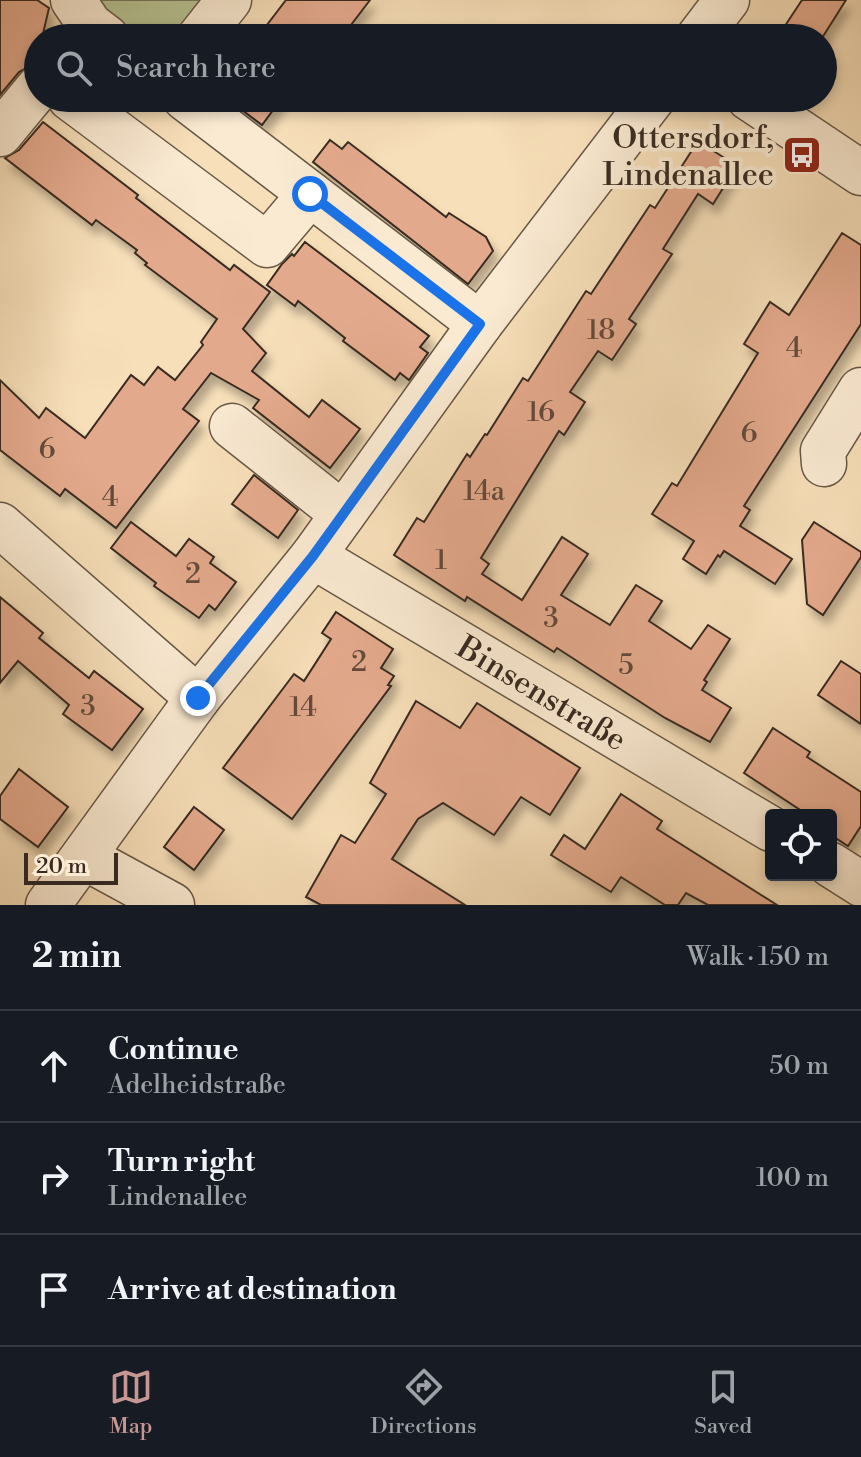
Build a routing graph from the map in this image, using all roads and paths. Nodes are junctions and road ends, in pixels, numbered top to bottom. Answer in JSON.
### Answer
{"nodes":[{"id":1,"x":229,"y":0,"type":"edge"},
{"id":2,"x":727,"y":0,"type":"edge"},
{"id":3,"x":210,"y":24,"type":"edge"},
{"id":4,"x":709,"y":24,"type":"edge"},
{"id":5,"x":24,"y":105,"type":"edge"},
{"id":6,"x":89,"y":112,"type":"edge"},
{"id":7,"x":203,"y":112,"type":"edge"},
{"id":8,"x":642,"y":112,"type":"edge"},
{"id":9,"x":770,"y":112,"type":"edge"},
{"id":10,"x":0,"y":134,"type":"edge"},
{"id":11,"x":861,"y":173,"type":"edge"},
{"id":12,"x":310,"y":194,"type":"junction"},
{"id":13,"x":480,"y":324,"type":"junction"},
{"id":14,"x":861,"y":390,"type":"edge"},
{"id":15,"x":232,"y":426,"type":"dead end"},
{"id":16,"x":824,"y":464,"type":"dead end"},
{"id":17,"x":343,"y":514,"type":"junction"},
{"id":18,"x":0,"y":525,"type":"edge"},
{"id":19,"x":313,"y":556,"type":"junction"},
{"id":20,"x":198,"y":698,"type":"junction"},
{"id":21,"x":765,"y":825,"type":"edge"},
{"id":22,"x":84,"y":857,"type":"junction"},
{"id":23,"x":837,"y":869,"type":"edge"},
{"id":24,"x":861,"y":884,"type":"edge"},
{"id":25,"x":48,"y":905,"type":"edge"},
{"id":26,"x":172,"y":905,"type":"edge"}],
"edges":[{"from":1,"to":3,"type":"street"},
{"from":2,"to":4,"type":"street"},
{"from":5,"to":10,"type":"street"},
{"from":6,"to":12,"type":"street"},
{"from":7,"to":12,"type":"street"},
{"from":8,"to":13,"type":"street"},
{"from":9,"to":11,"type":"street"},
{"from":12,"to":13,"type":"street"},
{"from":13,"to":17,"type":"street"},
{"from":14,"to":16,"type":"street"},
{"from":15,"to":17,"type":"street"},
{"from":17,"to":19,"type":"street"},
{"from":18,"to":20,"type":"street"},
{"from":19,"to":20,"type":"street"},
{"from":19,"to":21,"type":"street","name":"Binsenstraße"},
{"from":20,"to":22,"type":"street"},
{"from":22,"to":25,"type":"street"},
{"from":22,"to":26,"type":"street"},
{"from":23,"to":24,"type":"street"}]}
